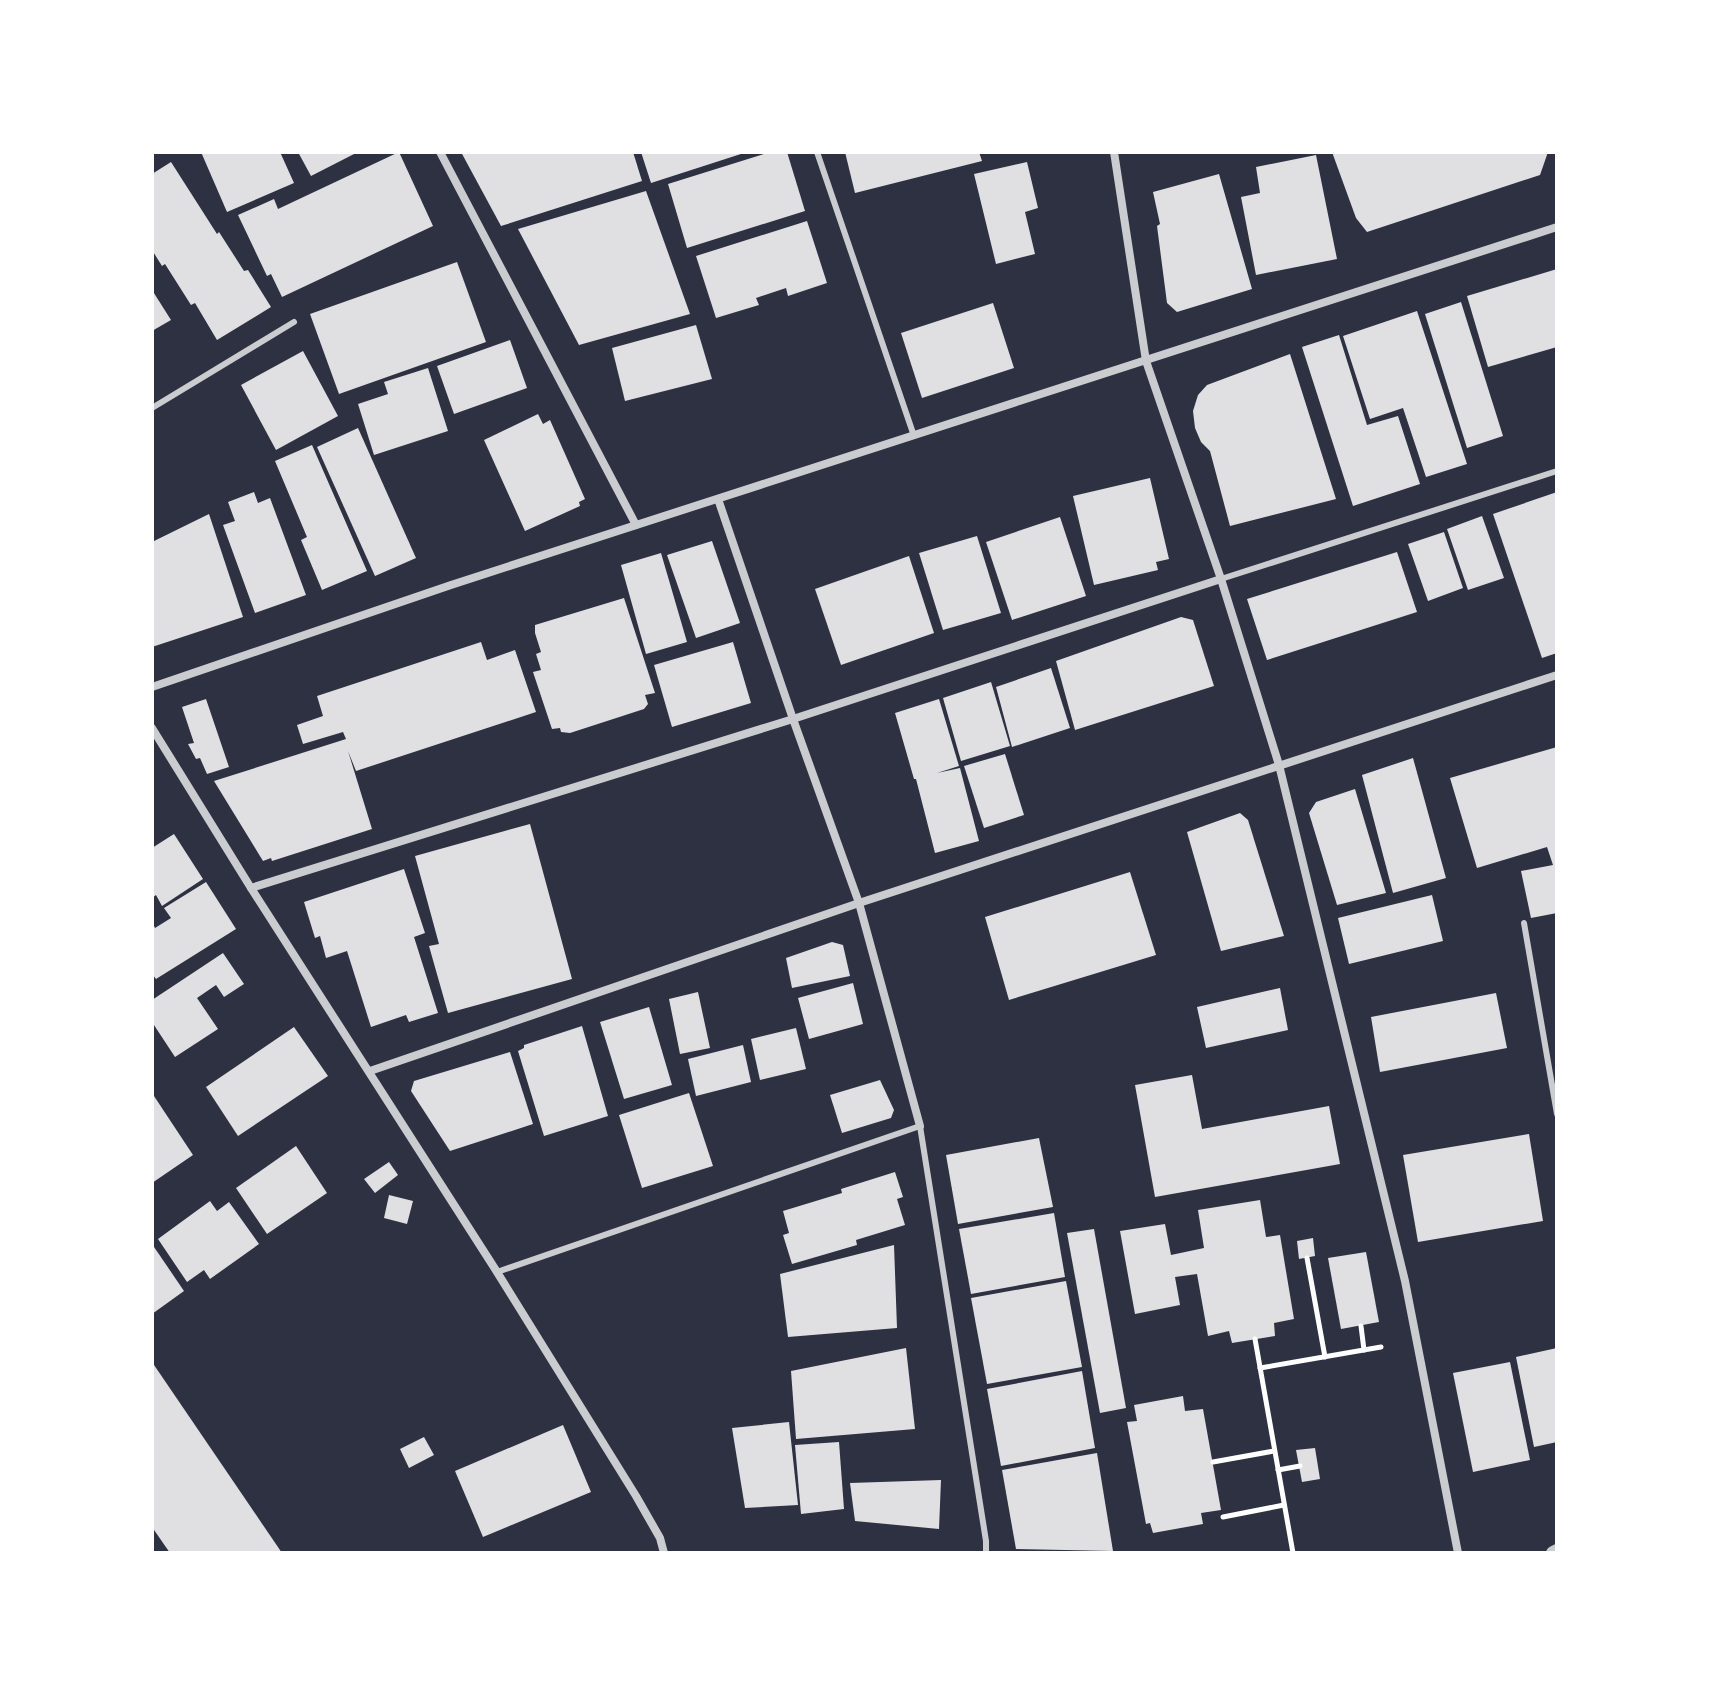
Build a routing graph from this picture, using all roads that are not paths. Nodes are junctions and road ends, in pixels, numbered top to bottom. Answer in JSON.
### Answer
{"nodes":[{"id":1,"x":440,"y":152,"type":"edge"},
{"id":2,"x":817,"y":152,"type":"edge"},
{"id":3,"x":1114,"y":152,"type":"edge"},
{"id":4,"x":1557,"y":227,"type":"edge"},
{"id":5,"x":294,"y":322,"type":"dead end"},
{"id":6,"x":1146,"y":361,"type":"junction"},
{"id":7,"x":152,"y":408,"type":"edge"},
{"id":8,"x":914,"y":436,"type":"junction"},
{"id":9,"x":1557,"y":471,"type":"edge"},
{"id":10,"x":718,"y":499,"type":"junction"},
{"id":11,"x":636,"y":525,"type":"junction"},
{"id":12,"x":1221,"y":579,"type":"junction"},
{"id":13,"x":1557,"y":675,"type":"edge"},
{"id":14,"x":152,"y":687,"type":"edge"},
{"id":15,"x":793,"y":719,"type":"junction"},
{"id":16,"x":152,"y":728,"type":"edge"},
{"id":17,"x":1279,"y":765,"type":"junction"},
{"id":18,"x":251,"y":888,"type":"junction"},
{"id":19,"x":859,"y":903,"type":"junction"},
{"id":20,"x":1524,"y":923,"type":"dead end"},
{"id":21,"x":370,"y":1071,"type":"junction"},
{"id":22,"x":1557,"y":1114,"type":"edge"},
{"id":23,"x":920,"y":1126,"type":"junction"},
{"id":24,"x":497,"y":1272,"type":"junction"},
{"id":25,"x":664,"y":1553,"type":"edge"},
{"id":26,"x":986,"y":1553,"type":"edge"},
{"id":27,"x":1458,"y":1553,"type":"edge"}],
"edges":[{"from":1,"to":11,"type":"street"},
{"from":2,"to":8,"type":"lane"},
{"from":3,"to":6,"type":"street"},
{"from":4,"to":6,"type":"street"},
{"from":5,"to":7,"type":"lane"},
{"from":6,"to":8,"type":"street"},
{"from":6,"to":12,"type":"street"},
{"from":8,"to":10,"type":"street"},
{"from":9,"to":12,"type":"lane"},
{"from":10,"to":11,"type":"street"},
{"from":10,"to":15,"type":"street"},
{"from":11,"to":14,"type":"street"},
{"from":12,"to":15,"type":"street"},
{"from":12,"to":17,"type":"street"},
{"from":13,"to":17,"type":"street"},
{"from":15,"to":18,"type":"street"},
{"from":15,"to":19,"type":"street"},
{"from":16,"to":18,"type":"street"},
{"from":17,"to":19,"type":"street"},
{"from":17,"to":27,"type":"street"},
{"from":18,"to":21,"type":"street"},
{"from":19,"to":21,"type":"street"},
{"from":19,"to":23,"type":"street"},
{"from":20,"to":22,"type":"lane"},
{"from":21,"to":24,"type":"street"},
{"from":23,"to":24,"type":"lane"},
{"from":23,"to":26,"type":"lane"},
{"from":24,"to":25,"type":"street"}]}
